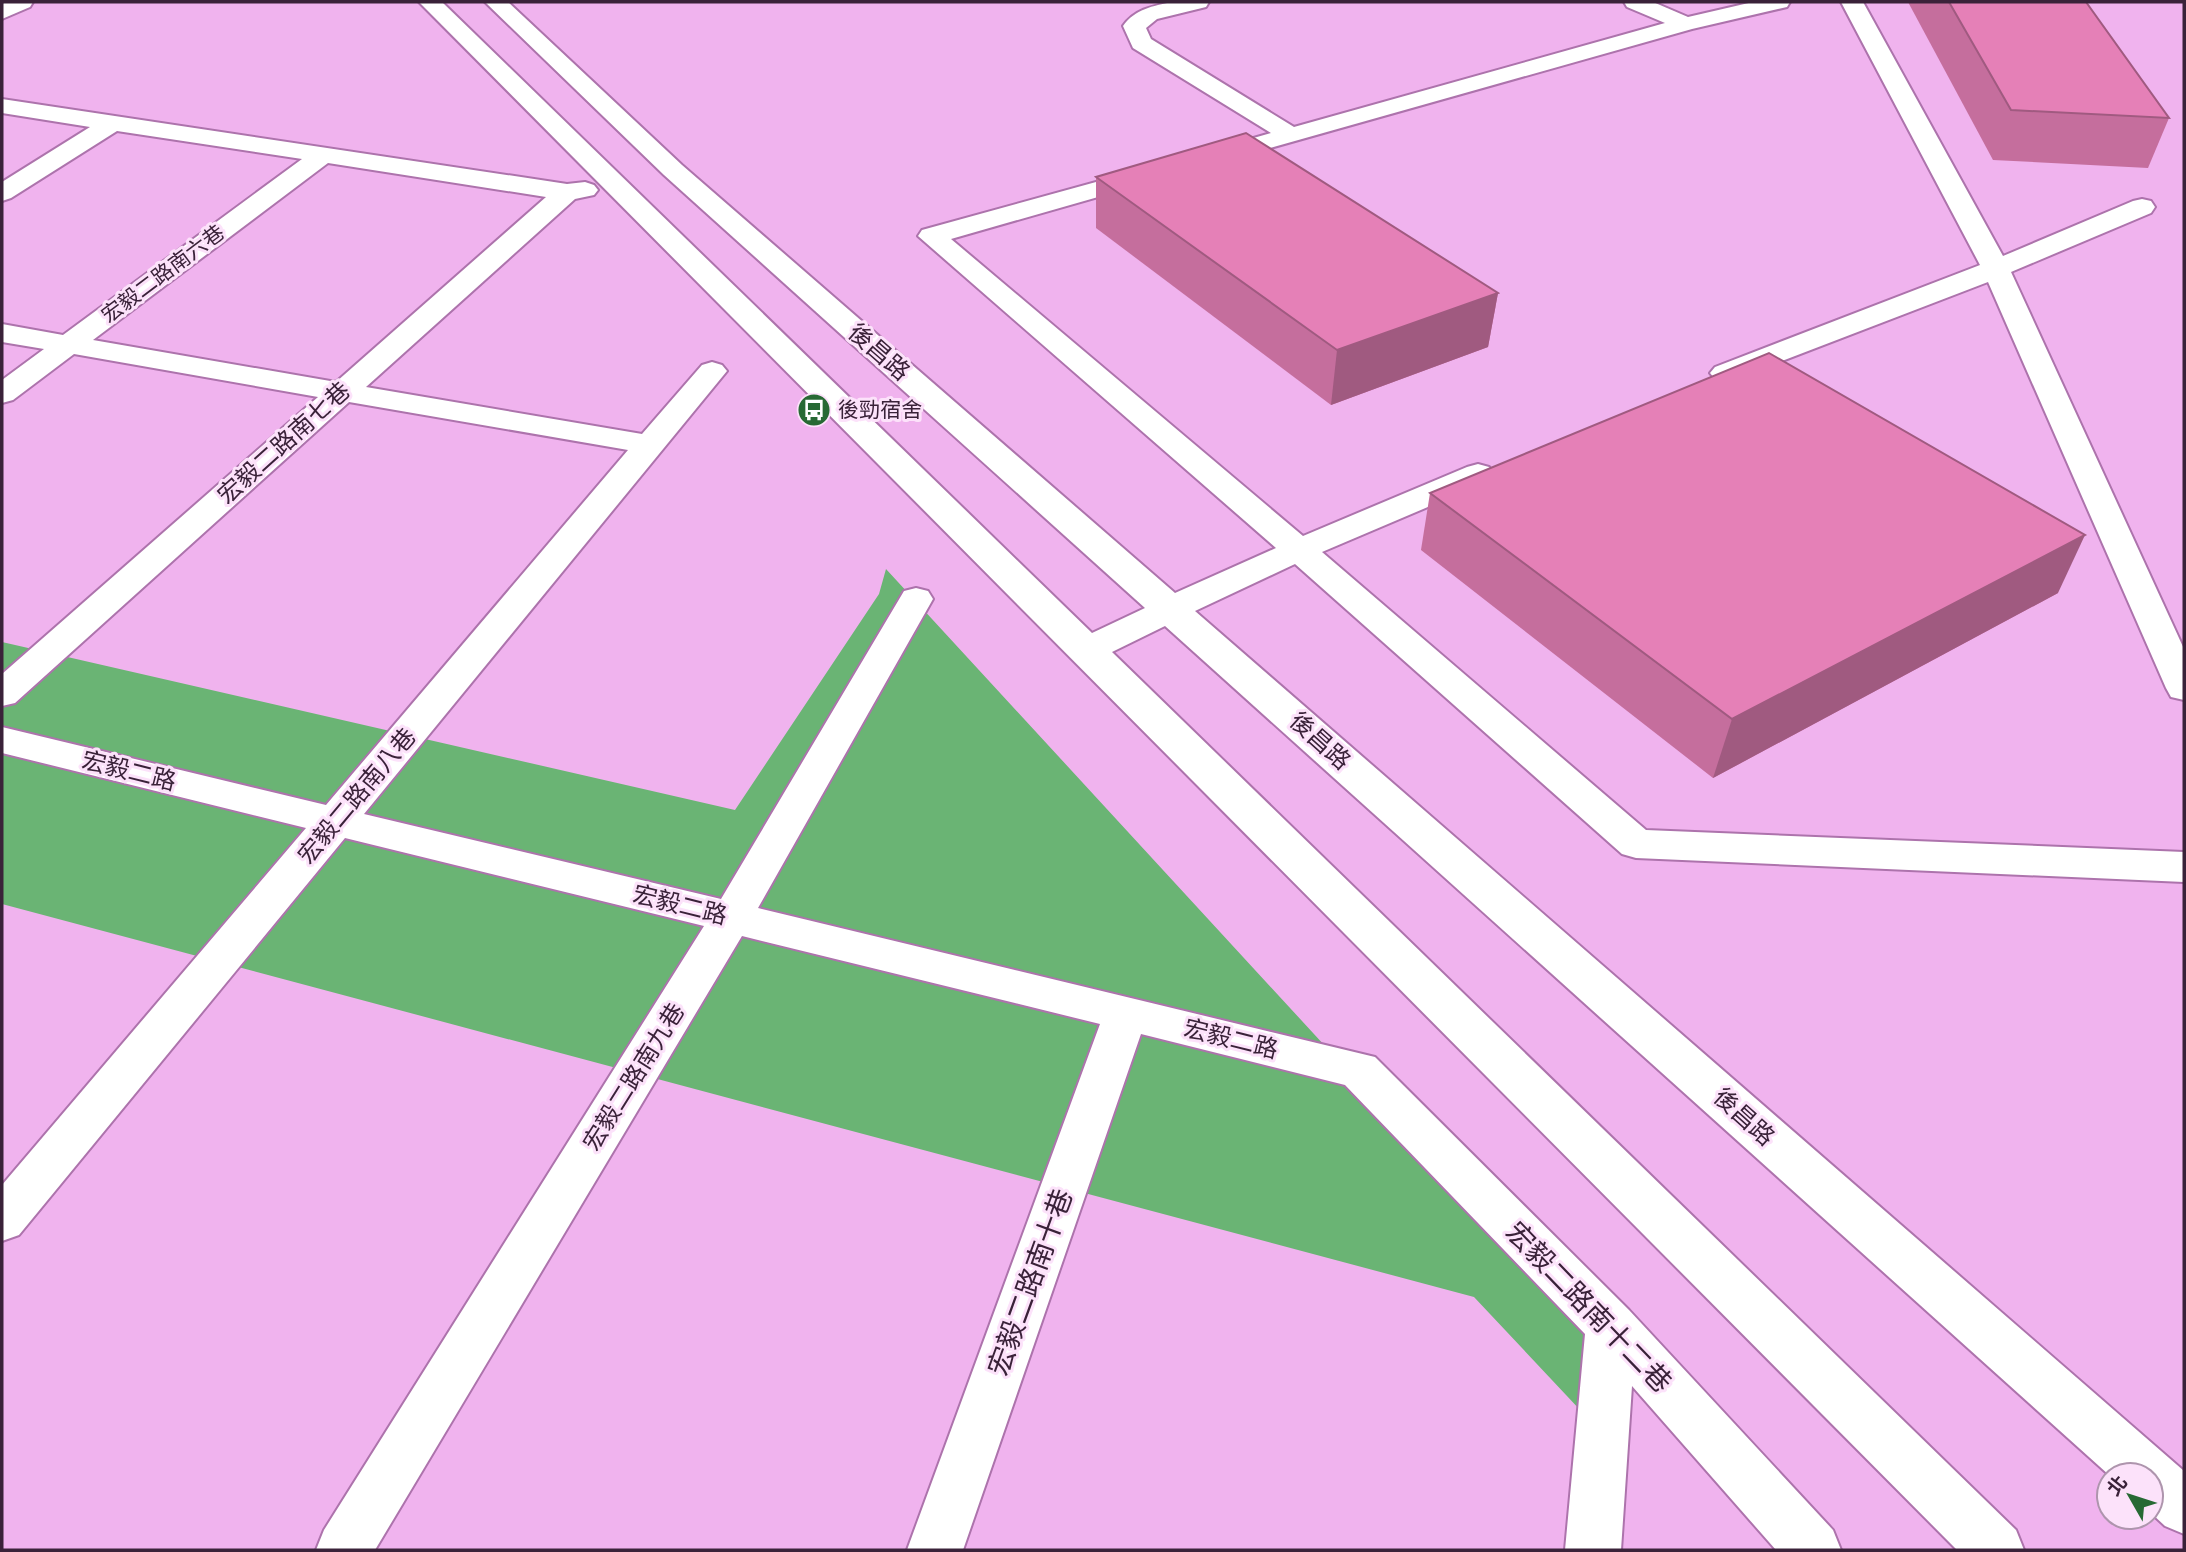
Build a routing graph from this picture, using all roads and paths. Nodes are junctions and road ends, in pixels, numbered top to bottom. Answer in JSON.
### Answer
{"nodes":[{"id":1,"x":22,"y":2,"type":"edge"},
{"id":2,"x":1198,"y":2,"type":"edge"},
{"id":3,"x":1635,"y":2,"type":"edge"},
{"id":4,"x":1779,"y":2,"type":"edge"},
{"id":5,"x":1852,"y":2,"type":"edge"},
{"id":6,"x":473,"y":6,"type":"edge"},
{"id":7,"x":2,"y":13,"type":"edge"},
{"id":8,"x":1686,"y":24,"type":"junction"},
{"id":9,"x":2,"y":106,"type":"edge"},
{"id":10,"x":113,"y":123,"type":"junction"},
{"id":11,"x":1291,"y":135,"type":"junction"},
{"id":12,"x":324,"y":155,"type":"junction"},
{"id":13,"x":644,"y":178,"type":"junction"},
{"id":14,"x":567,"y":192,"type":"junction"},
{"id":15,"x":2,"y":193,"type":"edge"},
{"id":16,"x":2142,"y":207,"type":"dead end"},
{"id":17,"x":1996,"y":270,"type":"junction"},
{"id":18,"x":2,"y":333,"type":"edge"},
{"id":19,"x":69,"y":344,"type":"junction"},
{"id":20,"x":712,"y":371,"type":"dead end"},
{"id":21,"x":1696,"y":384,"type":"edge"},
{"id":22,"x":343,"y":391,"type":"junction"},
{"id":23,"x":2,"y":394,"type":"edge"},
{"id":24,"x":651,"y":445,"type":"junction"},
{"id":25,"x":1503,"y":464,"type":"edge"},
{"id":26,"x":1298,"y":548,"type":"junction"},
{"id":27,"x":916,"y":600,"type":"dead end"},
{"id":28,"x":1170,"y":608,"type":"junction"},
{"id":29,"x":1088,"y":650,"type":"junction"},
{"id":30,"x":2184,"y":688,"type":"edge"},
{"id":31,"x":2,"y":694,"type":"edge"},
{"id":32,"x":2,"y":740,"type":"edge"},
{"id":33,"x":335,"y":821,"type":"junction"},
{"id":34,"x":2184,"y":867,"type":"edge"},
{"id":35,"x":732,"y":917,"type":"junction"},
{"id":36,"x":1126,"y":1013,"type":"junction"},
{"id":37,"x":1359,"y":1070,"type":"joint"},
{"id":38,"x":2,"y":1220,"type":"edge"},
{"id":39,"x":1611,"y":1326,"type":"junction"},
{"id":40,"x":2133,"y":1461,"type":"edge"},
{"id":41,"x":2165,"y":1490,"type":"edge"},
{"id":42,"x":2184,"y":1507,"type":"edge"},
{"id":43,"x":344,"y":1550,"type":"edge"},
{"id":44,"x":935,"y":1550,"type":"edge"},
{"id":45,"x":1593,"y":1550,"type":"edge"},
{"id":46,"x":1813,"y":1550,"type":"edge"},
{"id":47,"x":1996,"y":1550,"type":"edge"}],
"edges":[{"from":1,"to":7,"type":"street"},
{"from":2,"to":11,"type":"street"},
{"from":3,"to":8,"type":"street"},
{"from":4,"to":8,"type":"street"},
{"from":5,"to":17,"type":"street"},
{"from":6,"to":13,"type":"street","name":"後昌路"},
{"from":6,"to":13,"type":"street","name":"後昌路"},
{"from":8,"to":11,"type":"street"},
{"from":9,"to":10,"type":"street"},
{"from":10,"to":12,"type":"street"},
{"from":10,"to":15,"type":"street"},
{"from":11,"to":26,"type":"street"},
{"from":12,"to":14,"type":"street"},
{"from":12,"to":19,"type":"street","name":"宏毅二路南六巷"},
{"from":13,"to":14,"type":"street"},
{"from":13,"to":28,"type":"street","name":"後昌路"},
{"from":13,"to":29,"type":"street","name":"後昌路"},
{"from":14,"to":22,"type":"street","name":"宏毅二路南七巷"},
{"from":16,"to":17,"type":"street"},
{"from":17,"to":21,"type":"street"},
{"from":17,"to":30,"type":"street"},
{"from":18,"to":19,"type":"street"},
{"from":19,"to":22,"type":"street"},
{"from":19,"to":23,"type":"street","name":"宏毅二路南六巷"},
{"from":20,"to":24,"type":"street","name":"宏毅二路南八巷"},
{"from":22,"to":24,"type":"street"},
{"from":22,"to":31,"type":"street","name":"宏毅二路南七巷"},
{"from":24,"to":33,"type":"street","name":"宏毅二路南八巷"},
{"from":25,"to":26,"type":"street"},
{"from":26,"to":28,"type":"street"},
{"from":26,"to":34,"type":"street"},
{"from":27,"to":35,"type":"street","name":"宏毅二路南九巷"},
{"from":28,"to":29,"type":"street"},
{"from":28,"to":40,"type":"street","name":"後昌路"},
{"from":29,"to":47,"type":"street","name":"後昌路"},
{"from":32,"to":33,"type":"street","name":"宏毅二路"},
{"from":33,"to":35,"type":"street","name":"宏毅二路"},
{"from":33,"to":38,"type":"street","name":"宏毅二路南八巷"},
{"from":35,"to":36,"type":"street","name":"宏毅二路"},
{"from":35,"to":43,"type":"street","name":"宏毅二路南九巷"},
{"from":36,"to":37,"type":"street","name":"宏毅二路"},
{"from":36,"to":44,"type":"street","name":"宏毅二路南十巷"},
{"from":37,"to":39,"type":"street","name":"宏毅二路南十二巷"},
{"from":39,"to":45,"type":"street"},
{"from":39,"to":46,"type":"street","name":"宏毅二路南十二巷"},
{"from":41,"to":42,"type":"street","name":"後昌路"}]}
